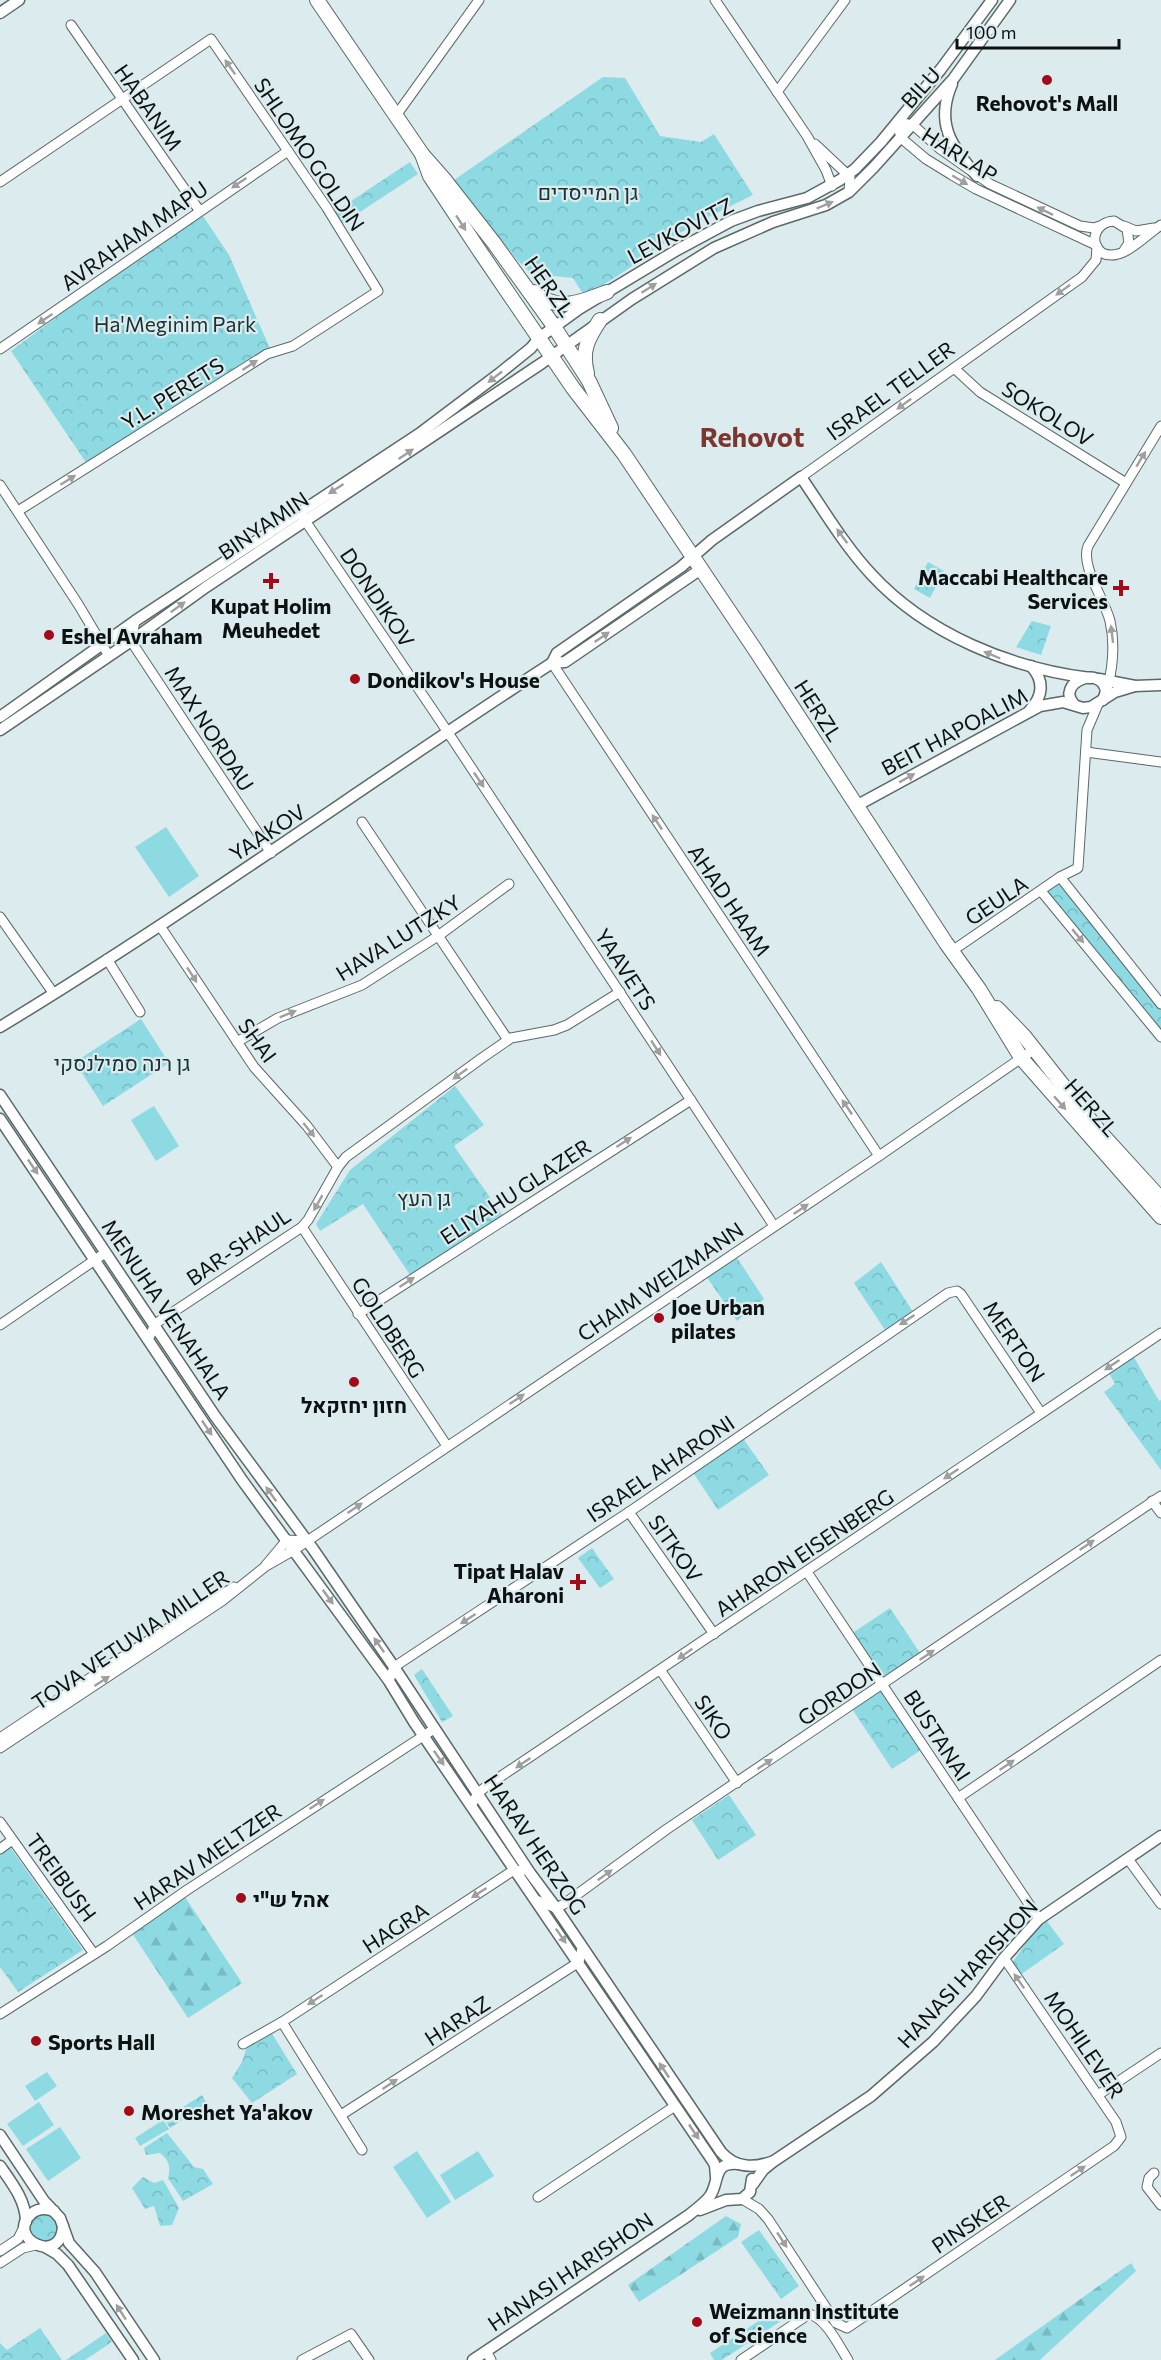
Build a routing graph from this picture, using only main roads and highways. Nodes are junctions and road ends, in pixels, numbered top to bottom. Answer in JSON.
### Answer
{"nodes":[{"id":1,"x":317,"y":0,"type":"edge"},
{"id":2,"x":422,"y":154,"type":"junction"},
{"id":3,"x":515,"y":272,"type":"junction"},
{"id":4,"x":607,"y":292,"type":"road end"},
{"id":5,"x":600,"y":320,"type":"road end"},
{"id":6,"x":589,"y":381,"type":"junction"},
{"id":7,"x":624,"y":454,"type":"junction"},
{"id":8,"x":1027,"y":1054,"type":"junction"},
{"id":9,"x":1161,"y":1199,"type":"edge"},
{"id":10,"x":1161,"y":1217,"type":"edge"}],
"edges":[{"from":1,"to":2,"type":"main road","name":"HERZL"},
{"from":2,"to":3,"type":"main road","name":"HERZL"},
{"from":2,"to":7,"type":"main road","name":"HERZL","one_way":true},
{"from":3,"to":4,"type":"main road"},
{"from":3,"to":6,"type":"main road","name":"HERZL"},
{"from":5,"to":6,"type":"main road"},
{"from":6,"to":7,"type":"main road","name":"HERZL"},
{"from":7,"to":8,"type":"main road","name":"HERZL"},
{"from":8,"to":9,"type":"main road","name":"HERZL"},
{"from":8,"to":10,"type":"main road","name":"HERZL","one_way":true}]}
